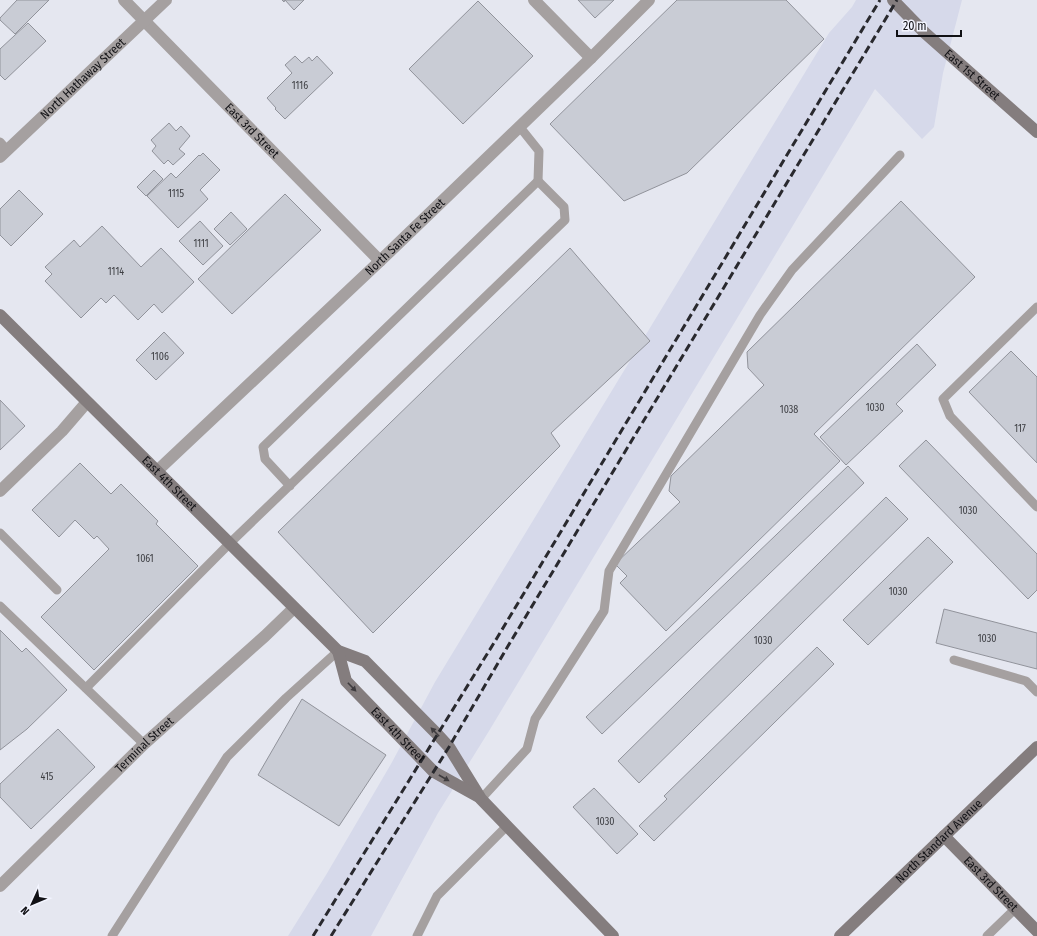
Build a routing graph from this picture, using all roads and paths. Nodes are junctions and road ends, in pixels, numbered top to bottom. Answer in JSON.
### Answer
{"nodes":[{"id":1,"x":124,"y":0,"type":"edge"},
{"id":2,"x":166,"y":0,"type":"edge"},
{"id":3,"x":534,"y":0,"type":"edge"},
{"id":4,"x":649,"y":0,"type":"edge"},
{"id":5,"x":892,"y":0,"type":"edge"},
{"id":6,"x":144,"y":21,"type":"junction"},
{"id":7,"x":591,"y":58,"type":"junction"},
{"id":8,"x":519,"y":126,"type":"junction"},
{"id":9,"x":1037,"y":132,"type":"edge"},
{"id":10,"x":2,"y":150,"type":"edge"},
{"id":11,"x":900,"y":155,"type":"dead end"},
{"id":12,"x":538,"y":181,"type":"junction"},
{"id":13,"x":380,"y":261,"type":"junction"},
{"id":14,"x":1037,"y":307,"type":"edge"},
{"id":15,"x":0,"y":316,"type":"edge"},
{"id":16,"x":87,"y":402,"type":"junction"},
{"id":17,"x":157,"y":471,"type":"junction"},
{"id":18,"x":290,"y":486,"type":"junction"},
{"id":19,"x":0,"y":491,"type":"edge"},
{"id":20,"x":1037,"y":507,"type":"edge"},
{"id":21,"x":0,"y":533,"type":"edge"},
{"id":22,"x":230,"y":543,"type":"junction"},
{"id":23,"x":57,"y":590,"type":"dead end"},
{"id":24,"x":0,"y":606,"type":"edge"},
{"id":25,"x":294,"y":608,"type":"junction"},
{"id":26,"x":338,"y":651,"type":"junction"},
{"id":27,"x":954,"y":660,"type":"dead end"},
{"id":28,"x":86,"y":688,"type":"junction"},
{"id":29,"x":1037,"y":692,"type":"edge"},
{"id":30,"x":144,"y":744,"type":"junction"},
{"id":31,"x":1037,"y":747,"type":"edge"},
{"id":32,"x":481,"y":799,"type":"junction"},
{"id":33,"x":507,"y":826,"type":"junction"},
{"id":34,"x":944,"y":836,"type":"junction"},
{"id":35,"x":0,"y":886,"type":"edge"},
{"id":36,"x":1015,"y":909,"type":"junction"},
{"id":37,"x":1037,"y":932,"type":"edge"},
{"id":38,"x":112,"y":936,"type":"edge"},
{"id":39,"x":417,"y":936,"type":"edge"},
{"id":40,"x":613,"y":936,"type":"edge"},
{"id":41,"x":840,"y":936,"type":"edge"},
{"id":42,"x":987,"y":936,"type":"edge"}],
"edges":[{"from":1,"to":6,"type":"street","name":"East 3rd Street"},
{"from":2,"to":6,"type":"street","name":"North Hathaway Street"},
{"from":3,"to":7,"type":"street"},
{"from":4,"to":7,"type":"street","name":"North Santa Fe Street"},
{"from":5,"to":9,"type":"main road","name":"East 1st Street"},
{"from":6,"to":10,"type":"street","name":"North Hathaway Street"},
{"from":6,"to":13,"type":"street","name":"East 3rd Street"},
{"from":7,"to":8,"type":"street","name":"North Santa Fe Street"},
{"from":8,"to":12,"type":"lane"},
{"from":8,"to":13,"type":"street","name":"North Santa Fe Street"},
{"from":11,"to":32,"type":"lane"},
{"from":12,"to":18,"type":"lane"},
{"from":12,"to":18,"type":"lane"},
{"from":13,"to":17,"type":"street","name":"North Santa Fe Street"},
{"from":14,"to":20,"type":"lane"},
{"from":15,"to":16,"type":"main road","name":"East 4th Street"},
{"from":16,"to":17,"type":"main road","name":"East 4th Street"},
{"from":16,"to":19,"type":"street"},
{"from":17,"to":22,"type":"main road","name":"East 4th Street"},
{"from":18,"to":22,"type":"lane"},
{"from":21,"to":23,"type":"lane"},
{"from":22,"to":25,"type":"main road","name":"East 4th Street"},
{"from":22,"to":28,"type":"lane"},
{"from":24,"to":28,"type":"lane"},
{"from":25,"to":26,"type":"main road","name":"East 4th Street"},
{"from":25,"to":30,"type":"street","name":"Terminal Street"},
{"from":32,"to":26,"type":"main road","name":"East 4th Street","one_way":true},
{"from":26,"to":32,"type":"main road","name":"East 4th Street","one_way":true},
{"from":26,"to":38,"type":"lane"},
{"from":27,"to":29,"type":"lane"},
{"from":28,"to":30,"type":"lane"},
{"from":30,"to":35,"type":"street","name":"Terminal Street"},
{"from":31,"to":34,"type":"main road","name":"North Standard Avenue"},
{"from":32,"to":33,"type":"main road","name":"East 4th Street"},
{"from":33,"to":39,"type":"lane"},
{"from":33,"to":40,"type":"main road","name":"East 4th Street"},
{"from":34,"to":36,"type":"main road","name":"East 3rd Street"},
{"from":34,"to":41,"type":"main road","name":"North Standard Avenue"},
{"from":36,"to":37,"type":"main road","name":"East 3rd Street"},
{"from":36,"to":42,"type":"lane"}]}
